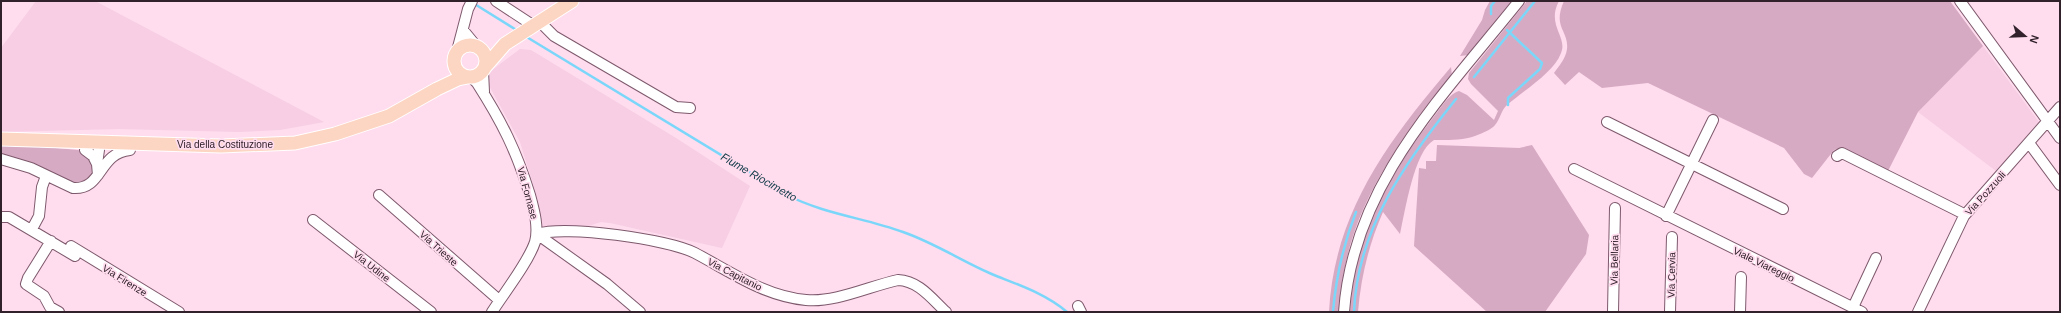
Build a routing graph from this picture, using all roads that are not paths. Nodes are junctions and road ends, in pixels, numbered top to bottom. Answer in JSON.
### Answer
{"nodes":[{"id":1,"x":496,"y":1,"type":"edge"},
{"id":2,"x":572,"y":1,"type":"edge"},
{"id":3,"x":1519,"y":1,"type":"edge"},
{"id":4,"x":1960,"y":1,"type":"edge"},
{"id":5,"x":470,"y":5,"type":"edge"},
{"id":6,"x":534,"y":26,"type":"junction"},
{"id":7,"x":463,"y":30,"type":"junction"},
{"id":8,"x":510,"y":41,"type":"junction"},
{"id":9,"x":479,"y":48,"type":"junction"},
{"id":10,"x":456,"y":56,"type":"junction"},
{"id":11,"x":484,"y":69,"type":"junction"},
{"id":12,"x":469,"y":77,"type":"junction"},
{"id":13,"x":437,"y":89,"type":"junction"},
{"id":14,"x":484,"y":94,"type":"junction"},
{"id":15,"x":2060,"y":107,"type":"edge"},
{"id":16,"x":690,"y":108,"type":"dead end"},
{"id":17,"x":1713,"y":120,"type":"dead end"},
{"id":18,"x":2048,"y":121,"type":"junction"},
{"id":19,"x":1607,"y":122,"type":"dead end"},
{"id":20,"x":2060,"y":138,"type":"edge"},
{"id":21,"x":1,"y":139,"type":"edge"},
{"id":22,"x":28,"y":140,"type":"junction"},
{"id":23,"x":2029,"y":143,"type":"junction"},
{"id":24,"x":179,"y":145,"type":"junction"},
{"id":25,"x":102,"y":146,"type":"junction"},
{"id":26,"x":85,"y":150,"type":"joint"},
{"id":27,"x":130,"y":150,"type":"joint"},
{"id":28,"x":1837,"y":156,"type":"dead end"},
{"id":29,"x":1,"y":159,"type":"edge"},
{"id":30,"x":100,"y":164,"type":"junction"},
{"id":31,"x":1692,"y":164,"type":"junction"},
{"id":32,"x":1574,"y":169,"type":"dead end"},
{"id":33,"x":46,"y":176,"type":"junction"},
{"id":34,"x":2060,"y":185,"type":"edge"},
{"id":35,"x":379,"y":195,"type":"dead end"},
{"id":36,"x":1615,"y":208,"type":"dead end"},
{"id":37,"x":1783,"y":209,"type":"dead end"},
{"id":38,"x":1666,"y":216,"type":"junction"},
{"id":39,"x":1964,"y":216,"type":"junction"},
{"id":40,"x":1,"y":217,"type":"edge"},
{"id":41,"x":313,"y":220,"type":"dead end"},
{"id":42,"x":32,"y":229,"type":"junction"},
{"id":43,"x":537,"y":234,"type":"junction"},
{"id":44,"x":1672,"y":237,"type":"dead end"},
{"id":45,"x":51,"y":241,"type":"junction"},
{"id":46,"x":71,"y":246,"type":"dead end"},
{"id":47,"x":75,"y":256,"type":"dead end"},
{"id":48,"x":1876,"y":258,"type":"dead end"},
{"id":49,"x":1741,"y":277,"type":"dead end"},
{"id":50,"x":499,"y":300,"type":"junction"},
{"id":51,"x":1857,"y":311,"type":"edge"},
{"id":52,"x":59,"y":312,"type":"edge"},
{"id":53,"x":179,"y":312,"type":"edge"},
{"id":54,"x":431,"y":312,"type":"edge"},
{"id":55,"x":492,"y":312,"type":"edge"},
{"id":56,"x":640,"y":312,"type":"edge"},
{"id":57,"x":946,"y":312,"type":"edge"},
{"id":58,"x":1344,"y":312,"type":"edge"},
{"id":59,"x":1613,"y":312,"type":"edge"},
{"id":60,"x":1670,"y":312,"type":"edge"},
{"id":61,"x":1740,"y":312,"type":"edge"},
{"id":62,"x":1918,"y":312,"type":"edge"}],
"edges":[{"from":1,"to":6,"type":"street"},
{"from":2,"to":6,"type":"main road"},
{"from":3,"to":58,"type":"street"},
{"from":4,"to":18,"type":"street"},
{"from":5,"to":7,"type":"street"},
{"from":6,"to":8,"type":"main road"},
{"from":6,"to":16,"type":"street"},
{"from":7,"to":9,"type":"street"},
{"from":7,"to":10,"type":"street"},
{"from":8,"to":9,"type":"main road"},
{"from":8,"to":11,"type":"main road"},
{"from":9,"to":10,"type":"main road"},
{"from":9,"to":11,"type":"main road"},
{"from":10,"to":12,"type":"main road"},
{"from":10,"to":13,"type":"main road","name":"Via della Costituzione"},
{"from":11,"to":12,"type":"main road"},
{"from":11,"to":14,"type":"street","name":"Via Fornase"},
{"from":12,"to":13,"type":"main road","name":"Via della Costituzione"},
{"from":12,"to":14,"type":"street","name":"Via Fornase"},
{"from":13,"to":24,"type":"main road","name":"Via della Costituzione"},
{"from":14,"to":43,"type":"street","name":"Via Fornase"},
{"from":15,"to":18,"type":"street","name":"Via Pozzuoli"},
{"from":17,"to":31,"type":"street"},
{"from":18,"to":20,"type":"street"},
{"from":18,"to":23,"type":"street","name":"Via Pozzuoli"},
{"from":19,"to":31,"type":"street"},
{"from":21,"to":22,"type":"main road","name":"Via della Costituzione"},
{"from":22,"to":25,"type":"main road","name":"Via della Costituzione"},
{"from":22,"to":26,"type":"main road"},
{"from":23,"to":34,"type":"street"},
{"from":23,"to":39,"type":"street","name":"Via Pozzuoli"},
{"from":24,"to":25,"type":"main road","name":"Via della Costituzione"},
{"from":24,"to":27,"type":"main road"},
{"from":25,"to":30,"type":"street"},
{"from":26,"to":30,"type":"street"},
{"from":27,"to":30,"type":"street"},
{"from":28,"to":39,"type":"street"},
{"from":29,"to":33,"type":"street"},
{"from":30,"to":33,"type":"street"},
{"from":31,"to":37,"type":"street"},
{"from":31,"to":38,"type":"street"},
{"from":32,"to":38,"type":"street","name":"Viale Viareggio"},
{"from":33,"to":42,"type":"street"},
{"from":35,"to":50,"type":"street","name":"Via Trieste"},
{"from":36,"to":59,"type":"street","name":"Via Bellaria"},
{"from":38,"to":51,"type":"street","name":"Viale Viareggio"},
{"from":39,"to":62,"type":"street","name":"Via Pozzuoli"},
{"from":40,"to":42,"type":"street"},
{"from":41,"to":54,"type":"street","name":"Via Udine"},
{"from":42,"to":45,"type":"street"},
{"from":43,"to":50,"type":"street"},
{"from":43,"to":56,"type":"street"},
{"from":43,"to":57,"type":"street","name":"Via Capitanio"},
{"from":44,"to":60,"type":"street","name":"Via Cervia"},
{"from":45,"to":47,"type":"street"},
{"from":45,"to":52,"type":"street"},
{"from":46,"to":53,"type":"street","name":"Via Firenze"},
{"from":48,"to":51,"type":"street"},
{"from":49,"to":61,"type":"street"},
{"from":50,"to":55,"type":"street"}]}
